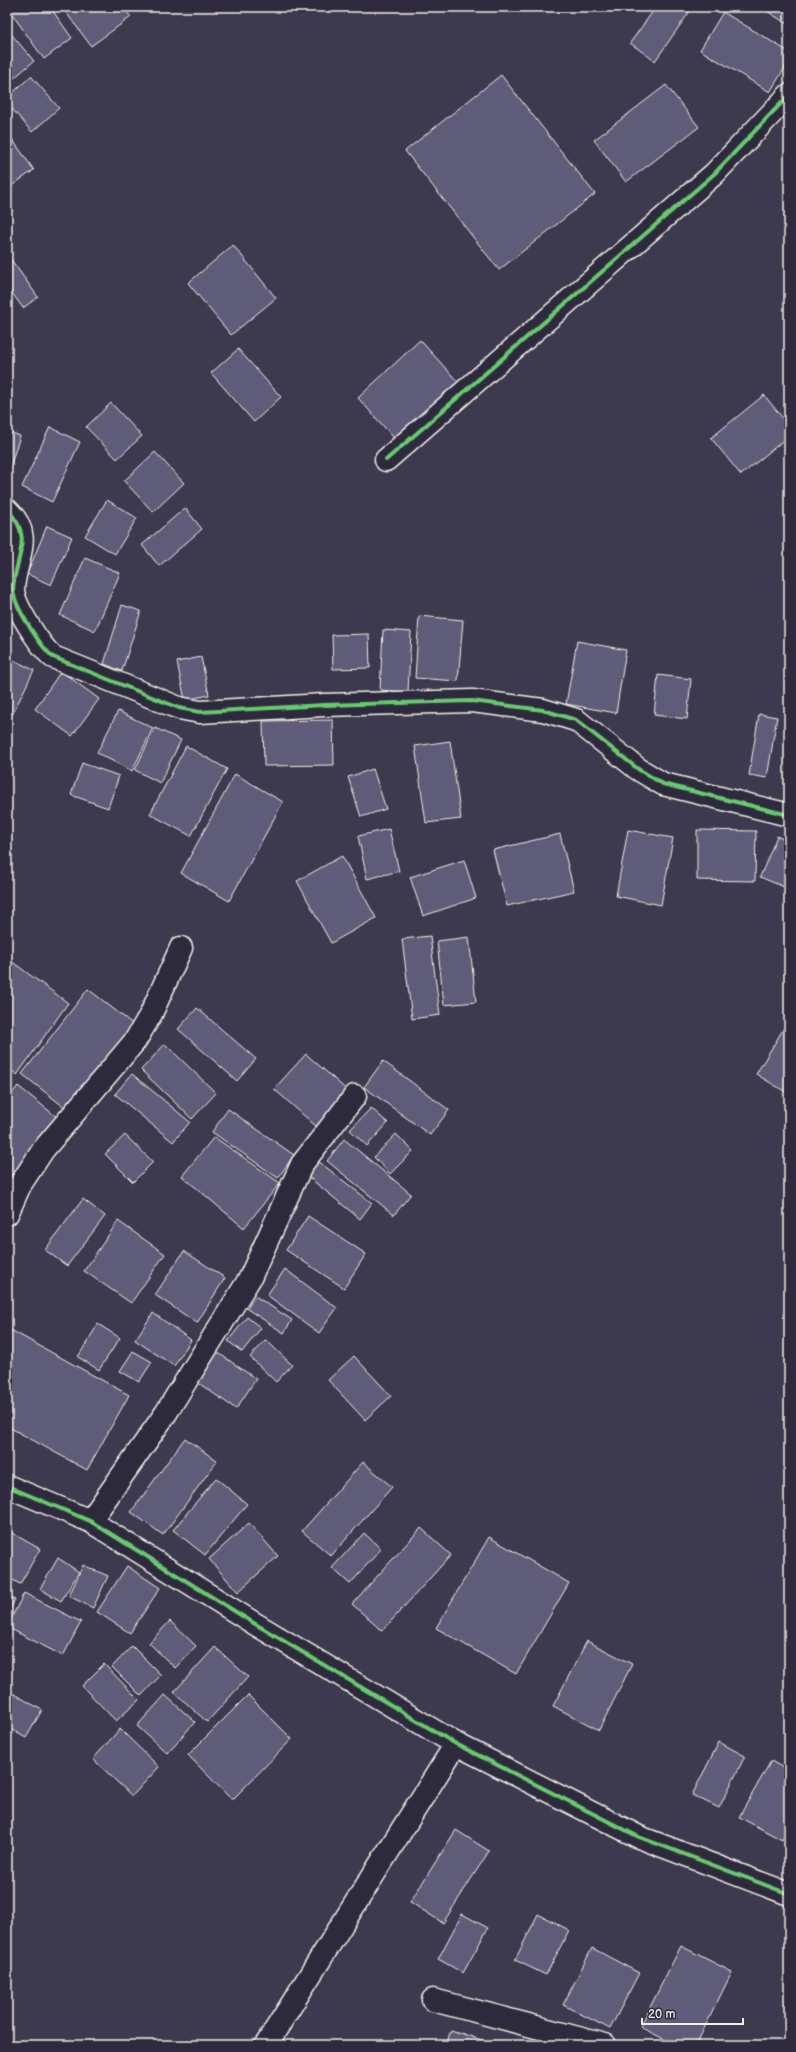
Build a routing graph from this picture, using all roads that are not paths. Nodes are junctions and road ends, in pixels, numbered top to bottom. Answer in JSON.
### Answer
{"nodes":[{"id":1,"x":789,"y":95,"type":"edge"},
{"id":2,"x":386,"y":460,"type":"dead end"},
{"id":3,"x":7,"y":510,"type":"edge"},
{"id":4,"x":789,"y":815,"type":"edge"},
{"id":5,"x":181,"y":948,"type":"dead end"},
{"id":6,"x":355,"y":1096,"type":"dead end"},
{"id":7,"x":7,"y":1214,"type":"edge"},
{"id":8,"x":7,"y":1486,"type":"edge"},
{"id":9,"x":90,"y":1521,"type":"junction"},
{"id":10,"x":456,"y":1744,"type":"junction"},
{"id":11,"x":789,"y":1894,"type":"edge"},
{"id":12,"x":433,"y":2000,"type":"dead end"},
{"id":13,"x":266,"y":2045,"type":"edge"},
{"id":14,"x":606,"y":2045,"type":"edge"}],
"edges":[{"from":1,"to":2,"type":"street"},
{"from":3,"to":4,"type":"street"},
{"from":5,"to":7,"type":"street"},
{"from":6,"to":9,"type":"street"},
{"from":8,"to":9,"type":"street"},
{"from":9,"to":10,"type":"street"},
{"from":10,"to":11,"type":"street"},
{"from":10,"to":13,"type":"street"},
{"from":12,"to":14,"type":"street"}]}
